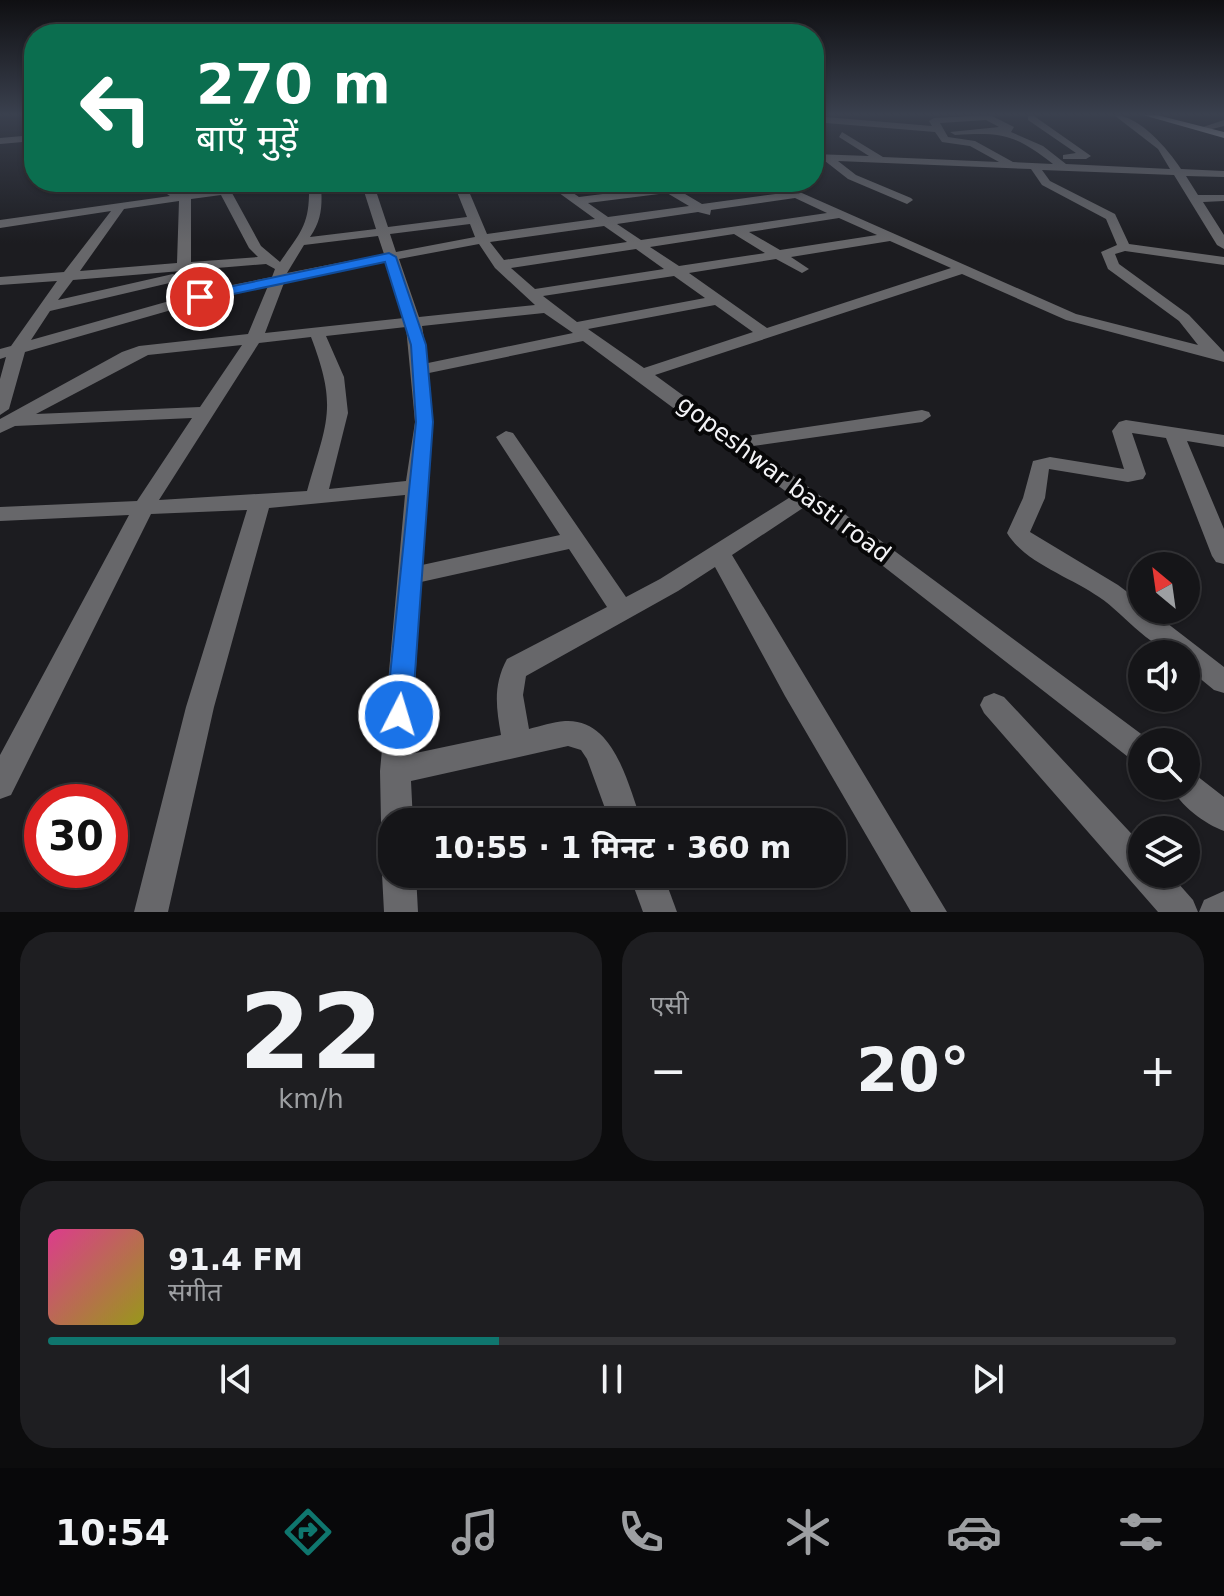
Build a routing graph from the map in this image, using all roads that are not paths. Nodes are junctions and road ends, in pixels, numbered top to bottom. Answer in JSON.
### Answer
{"nodes":[{"id":1,"x":824,"y":158,"type":"edge"},
{"id":2,"x":828,"y":158,"type":"junction"},
{"id":3,"x":878,"y":158,"type":"edge"},
{"id":4,"x":999,"y":158,"type":"edge"},
{"id":5,"x":1053,"y":158,"type":"edge"},
{"id":6,"x":1168,"y":158,"type":"edge"},
{"id":7,"x":882,"y":160,"type":"junction"},
{"id":8,"x":1011,"y":164,"type":"junction"},
{"id":9,"x":1033,"y":165,"type":"junction"},
{"id":10,"x":1062,"y":166,"type":"junction"},
{"id":11,"x":1177,"y":170,"type":"junction"},
{"id":12,"x":1224,"y":174,"type":"edge"},
{"id":13,"x":172,"y":192,"type":"edge"},
{"id":14,"x":207,"y":192,"type":"edge"},
{"id":15,"x":228,"y":192,"type":"edge"},
{"id":16,"x":315,"y":192,"type":"edge"},
{"id":17,"x":370,"y":192,"type":"edge"},
{"id":18,"x":463,"y":192,"type":"edge"},
{"id":19,"x":565,"y":192,"type":"edge"},
{"id":20,"x":626,"y":192,"type":"edge"},
{"id":21,"x":674,"y":192,"type":"edge"},
{"id":22,"x":788,"y":192,"type":"edge"},
{"id":23,"x":794,"y":195,"type":"junction"},
{"id":24,"x":185,"y":198,"type":"junction"},
{"id":25,"x":1224,"y":198,"type":"edge"},
{"id":26,"x":1201,"y":199,"type":"junction"},
{"id":27,"x":907,"y":200,"type":"dead end"},
{"id":28,"x":578,"y":201,"type":"junction"},
{"id":29,"x":120,"y":207,"type":"junction"},
{"id":30,"x":1224,"y":207,"type":"edge"},
{"id":31,"x":701,"y":209,"type":"junction"},
{"id":32,"x":839,"y":215,"type":"junction"},
{"id":33,"x":1224,"y":218,"type":"edge"},
{"id":34,"x":1208,"y":219,"type":"junction"},
{"id":35,"x":608,"y":222,"type":"junction"},
{"id":36,"x":5,"y":223,"type":"edge"},
{"id":37,"x":477,"y":230,"type":"junction"},
{"id":38,"x":736,"y":230,"type":"junction"},
{"id":39,"x":383,"y":232,"type":"junction"},
{"id":40,"x":0,"y":233,"type":"edge"},
{"id":41,"x":891,"y":237,"type":"junction"},
{"id":42,"x":301,"y":242,"type":"junction"},
{"id":43,"x":638,"y":244,"type":"junction"},
{"id":44,"x":1224,"y":245,"type":"edge"},
{"id":45,"x":1124,"y":247,"type":"junction"},
{"id":46,"x":778,"y":255,"type":"junction"},
{"id":47,"x":389,"y":257,"type":"junction"},
{"id":48,"x":1224,"y":261,"type":"edge"},
{"id":49,"x":500,"y":265,"type":"junction"},
{"id":50,"x":802,"y":269,"type":"dead end"},
{"id":51,"x":963,"y":269,"type":"junction"},
{"id":52,"x":178,"y":270,"type":"junction"},
{"id":53,"x":276,"y":270,"type":"junction"},
{"id":54,"x":677,"y":271,"type":"junction"},
{"id":55,"x":69,"y":276,"type":"junction"},
{"id":56,"x":0,"y":281,"type":"edge"},
{"id":57,"x":718,"y":300,"type":"junction"},
{"id":58,"x":539,"y":301,"type":"junction"},
{"id":59,"x":183,"y":302,"type":"junction"},
{"id":60,"x":44,"y":308,"type":"junction"},
{"id":61,"x":413,"y":323,"type":"junction"},
{"id":62,"x":581,"y":331,"type":"junction"},
{"id":63,"x":317,"y":333,"type":"junction"},
{"id":64,"x":767,"y":335,"type":"junction"},
{"id":65,"x":255,"y":337,"type":"junction"},
{"id":66,"x":17,"y":350,"type":"junction"},
{"id":67,"x":0,"y":354,"type":"edge"},
{"id":68,"x":1219,"y":355,"type":"edge"},
{"id":69,"x":421,"y":370,"type":"junction"},
{"id":70,"x":642,"y":374,"type":"junction"},
{"id":71,"x":204,"y":412,"type":"junction"},
{"id":72,"x":922,"y":416,"type":"dead end"},
{"id":73,"x":2,"y":420,"type":"edge"},
{"id":74,"x":1174,"y":433,"type":"junction"},
{"id":75,"x":506,"y":437,"type":"dead end"},
{"id":76,"x":1224,"y":441,"type":"edge"},
{"id":77,"x":736,"y":443,"type":"junction"},
{"id":78,"x":416,"y":487,"type":"junction"},
{"id":79,"x":316,"y":496,"type":"junction"},
{"id":80,"x":807,"y":496,"type":"junction"},
{"id":81,"x":260,"y":502,"type":"junction"},
{"id":82,"x":145,"y":505,"type":"junction"},
{"id":83,"x":0,"y":514,"type":"edge"},
{"id":84,"x":575,"y":540,"type":"junction"},
{"id":85,"x":719,"y":553,"type":"junction"},
{"id":86,"x":1224,"y":556,"type":"edge"},
{"id":87,"x":410,"y":576,"type":"junction"},
{"id":88,"x":621,"y":609,"type":"junction"},
{"id":89,"x":1224,"y":682,"type":"edge"},
{"id":90,"x":994,"y":705,"type":"dead end"},
{"id":91,"x":1128,"y":740,"type":"edge"},
{"id":92,"x":517,"y":743,"type":"junction"},
{"id":93,"x":9,"y":754,"type":"edge"},
{"id":94,"x":395,"y":771,"type":"junction"},
{"id":95,"x":0,"y":785,"type":"edge"},
{"id":96,"x":1200,"y":797,"type":"edge"},
{"id":97,"x":396,"y":808,"type":"edge"},
{"id":98,"x":621,"y":808,"type":"edge"},
{"id":99,"x":1224,"y":816,"type":"edge"},
{"id":100,"x":1128,"y":853,"type":"edge"},
{"id":101,"x":400,"y":888,"type":"edge"},
{"id":102,"x":651,"y":888,"type":"edge"},
{"id":103,"x":1160,"y":888,"type":"edge"},
{"id":104,"x":1224,"y":908,"type":"edge"},
{"id":105,"x":151,"y":912,"type":"edge"},
{"id":106,"x":401,"y":912,"type":"edge"},
{"id":107,"x":660,"y":912,"type":"edge"},
{"id":108,"x":930,"y":912,"type":"edge"},
{"id":109,"x":1181,"y":912,"type":"edge"},
{"id":110,"x":1216,"y":912,"type":"edge"}],
"edges":[{"from":1,"to":2,"type":"street"},
{"from":2,"to":7,"type":"street"},
{"from":2,"to":27,"type":"street"},
{"from":3,"to":7,"type":"street"},
{"from":4,"to":8,"type":"street"},
{"from":5,"to":10,"type":"street"},
{"from":6,"to":11,"type":"street"},
{"from":7,"to":8,"type":"street"},
{"from":8,"to":9,"type":"street"},
{"from":9,"to":10,"type":"street"},
{"from":9,"to":45,"type":"street"},
{"from":10,"to":11,"type":"street"},
{"from":11,"to":12,"type":"street"},
{"from":11,"to":26,"type":"street"},
{"from":13,"to":24,"type":"street"},
{"from":14,"to":24,"type":"street"},
{"from":15,"to":53,"type":"street"},
{"from":16,"to":42,"type":"street"},
{"from":17,"to":39,"type":"street"},
{"from":18,"to":37,"type":"street","name":"gopeshwar basti road"},
{"from":19,"to":28,"type":"street"},
{"from":20,"to":28,"type":"street"},
{"from":21,"to":31,"type":"street"},
{"from":22,"to":23,"type":"street"},
{"from":23,"to":31,"type":"street"},
{"from":23,"to":32,"type":"street"},
{"from":24,"to":29,"type":"street"},
{"from":24,"to":52,"type":"street"},
{"from":25,"to":26,"type":"street"},
{"from":26,"to":30,"type":"street"},
{"from":26,"to":34,"type":"street"},
{"from":28,"to":35,"type":"street"},
{"from":29,"to":36,"type":"street"},
{"from":29,"to":55,"type":"street"},
{"from":31,"to":35,"type":"street"},
{"from":31,"to":38,"type":"street"},
{"from":32,"to":38,"type":"street"},
{"from":32,"to":41,"type":"street"},
{"from":33,"to":34,"type":"street"},
{"from":34,"to":44,"type":"street"},
{"from":35,"to":37,"type":"street"},
{"from":35,"to":43,"type":"street"},
{"from":36,"to":40,"type":"street"},
{"from":37,"to":39,"type":"street"},
{"from":37,"to":47,"type":"street"},
{"from":37,"to":49,"type":"street","name":"gopeshwar basti road"},
{"from":38,"to":43,"type":"street"},
{"from":38,"to":46,"type":"street"},
{"from":39,"to":42,"type":"street"},
{"from":39,"to":47,"type":"street"},
{"from":41,"to":46,"type":"street"},
{"from":41,"to":51,"type":"street"},
{"from":42,"to":53,"type":"street"},
{"from":43,"to":49,"type":"street"},
{"from":43,"to":54,"type":"street"},
{"from":45,"to":48,"type":"street"},
{"from":45,"to":68,"type":"street"},
{"from":46,"to":50,"type":"street"},
{"from":46,"to":54,"type":"street"},
{"from":47,"to":53,"type":"street"},
{"from":47,"to":61,"type":"street"},
{"from":49,"to":58,"type":"street","name":"gopeshwar basti road"},
{"from":51,"to":64,"type":"street"},
{"from":51,"to":68,"type":"street"},
{"from":52,"to":53,"type":"street"},
{"from":52,"to":55,"type":"street"},
{"from":52,"to":59,"type":"street"},
{"from":52,"to":60,"type":"street"},
{"from":53,"to":59,"type":"street"},
{"from":53,"to":65,"type":"street"},
{"from":54,"to":57,"type":"street"},
{"from":54,"to":58,"type":"street"},
{"from":55,"to":56,"type":"street"},
{"from":55,"to":60,"type":"street"},
{"from":57,"to":62,"type":"street"},
{"from":57,"to":64,"type":"street"},
{"from":58,"to":61,"type":"street"},
{"from":58,"to":62,"type":"street","name":"gopeshwar basti road"},
{"from":59,"to":66,"type":"street"},
{"from":60,"to":66,"type":"street"},
{"from":61,"to":63,"type":"street"},
{"from":61,"to":69,"type":"street"},
{"from":62,"to":69,"type":"street"},
{"from":62,"to":70,"type":"street","name":"gopeshwar basti road"},
{"from":63,"to":65,"type":"street"},
{"from":63,"to":79,"type":"street"},
{"from":64,"to":70,"type":"street"},
{"from":65,"to":71,"type":"street"},
{"from":65,"to":73,"type":"street"},
{"from":66,"to":67,"type":"street"},
{"from":66,"to":73,"type":"street"},
{"from":69,"to":78,"type":"street"},
{"from":70,"to":77,"type":"street","name":"gopeshwar basti road"},
{"from":71,"to":73,"type":"street"},
{"from":71,"to":82,"type":"street"},
{"from":72,"to":77,"type":"street"},
{"from":74,"to":76,"type":"street"},
{"from":74,"to":86,"type":"street"},
{"from":74,"to":89,"type":"street"},
{"from":75,"to":84,"type":"street"},
{"from":77,"to":80,"type":"street","name":"gopeshwar basti road"},
{"from":78,"to":79,"type":"street"},
{"from":78,"to":87,"type":"street"},
{"from":79,"to":81,"type":"street"},
{"from":80,"to":85,"type":"street"},
{"from":80,"to":91,"type":"street","name":"gopeshwar basti road"},
{"from":81,"to":82,"type":"street"},
{"from":81,"to":105,"type":"street"},
{"from":82,"to":83,"type":"street"},
{"from":82,"to":93,"type":"street"},
{"from":84,"to":87,"type":"street"},
{"from":84,"to":88,"type":"street"},
{"from":85,"to":88,"type":"street"},
{"from":85,"to":108,"type":"street"},
{"from":87,"to":94,"type":"street"},
{"from":88,"to":92,"type":"street"},
{"from":90,"to":100,"type":"street"},
{"from":92,"to":94,"type":"street"},
{"from":92,"to":98,"type":"street"},
{"from":93,"to":95,"type":"street"},
{"from":94,"to":97,"type":"street"},
{"from":96,"to":99,"type":"street"},
{"from":101,"to":106,"type":"street"},
{"from":102,"to":107,"type":"street"},
{"from":103,"to":109,"type":"street"},
{"from":104,"to":110,"type":"street"}]}
